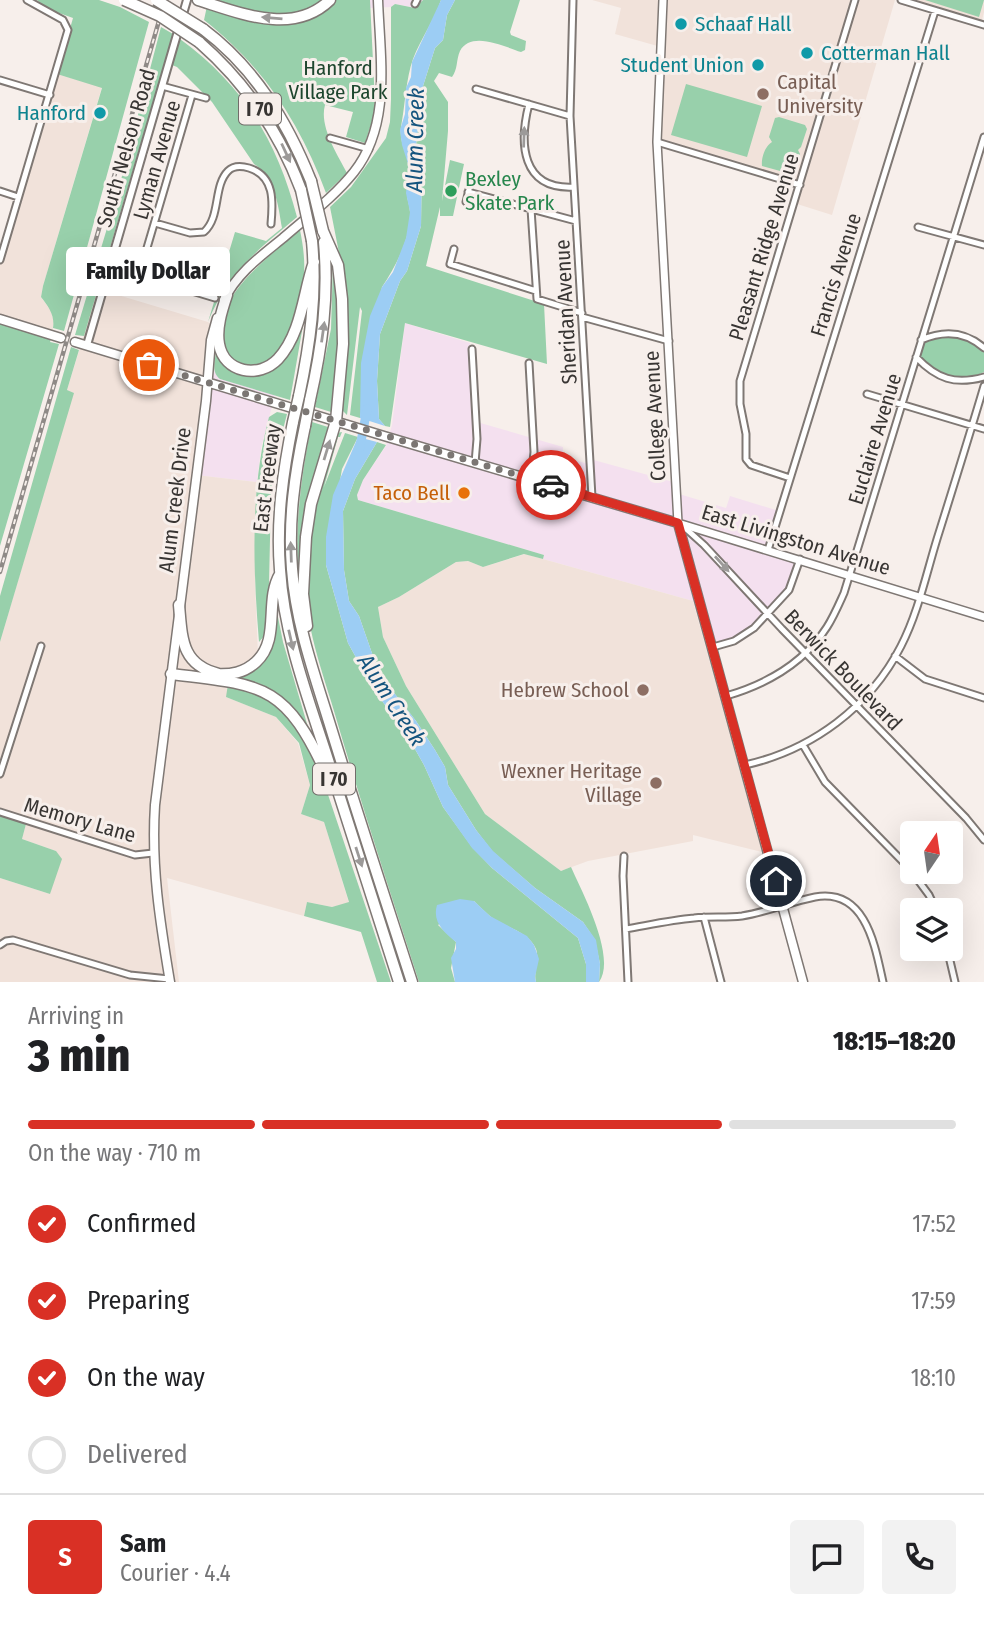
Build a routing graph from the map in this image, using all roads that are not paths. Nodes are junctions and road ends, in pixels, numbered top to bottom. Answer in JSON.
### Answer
{"nodes":[{"id":1,"x":27,"y":0,"type":"edge"},
{"id":2,"x":124,"y":0,"type":"edge"},
{"id":3,"x":156,"y":0,"type":"edge"},
{"id":4,"x":187,"y":0,"type":"edge"},
{"id":5,"x":198,"y":0,"type":"edge"},
{"id":6,"x":330,"y":0,"type":"edge"},
{"id":7,"x":378,"y":0,"type":"edge"},
{"id":8,"x":573,"y":0,"type":"edge"},
{"id":9,"x":663,"y":0,"type":"edge"},
{"id":10,"x":855,"y":0,"type":"edge"},
{"id":11,"x":901,"y":0,"type":"edge"},
{"id":12,"x":935,"y":10,"type":"junction"},
{"id":13,"x":984,"y":25,"type":"edge"},
{"id":14,"x":0,"y":80,"type":"edge"},
{"id":15,"x":162,"y":86,"type":"junction"},
{"id":16,"x":476,"y":89,"type":"dead end"},
{"id":17,"x":192,"y":94,"type":"junction"},
{"id":18,"x":50,"y":95,"type":"junction"},
{"id":19,"x":206,"y":99,"type":"dead end"},
{"id":20,"x":529,"y":104,"type":"junction"},
{"id":21,"x":570,"y":116,"type":"junction"},
{"id":22,"x":984,"y":137,"type":"edge"},
{"id":23,"x":330,"y":138,"type":"dead end"},
{"id":24,"x":657,"y":142,"type":"junction"},
{"id":25,"x":369,"y":149,"type":"junction"},
{"id":26,"x":471,"y":181,"type":"dead end"},
{"id":27,"x":800,"y":184,"type":"junction"},
{"id":28,"x":574,"y":187,"type":"junction"},
{"id":29,"x":0,"y":191,"type":"edge"},
{"id":30,"x":468,"y":192,"type":"junction"},
{"id":31,"x":18,"y":197,"type":"junction"},
{"id":32,"x":466,"y":202,"type":"dead end"},
{"id":33,"x":531,"y":209,"type":"junction"},
{"id":34,"x":576,"y":221,"type":"junction"},
{"id":35,"x":155,"y":223,"type":"junction"},
{"id":36,"x":271,"y":224,"type":"dead end"},
{"id":37,"x":918,"y":227,"type":"dead end"},
{"id":38,"x":0,"y":231,"type":"edge"},
{"id":39,"x":324,"y":232,"type":"junction"},
{"id":40,"x":8,"y":234,"type":"junction"},
{"id":41,"x":953,"y":236,"type":"junction"},
{"id":42,"x":2,"y":243,"type":"edge"},
{"id":43,"x":984,"y":245,"type":"edge"},
{"id":44,"x":454,"y":249,"type":"dead end"},
{"id":45,"x":0,"y":260,"type":"edge"},
{"id":46,"x":314,"y":262,"type":"junction"},
{"id":47,"x":109,"y":266,"type":"junction"},
{"id":48,"x":139,"y":275,"type":"junction"},
{"id":49,"x":536,"y":290,"type":"junction"},
{"id":50,"x":227,"y":295,"type":"junction"},
{"id":51,"x":215,"y":298,"type":"dead end"},
{"id":52,"x":582,"y":315,"type":"junction"},
{"id":53,"x":0,"y":319,"type":"edge"},
{"id":54,"x":61,"y":338,"type":"dead end"},
{"id":55,"x":921,"y":340,"type":"junction"},
{"id":56,"x":669,"y":341,"type":"junction"},
{"id":57,"x":75,"y":342,"type":"dead end"},
{"id":58,"x":86,"y":345,"type":"junction"},
{"id":59,"x":984,"y":348,"type":"edge"},
{"id":60,"x":472,"y":349,"type":"dead end"},
{"id":61,"x":916,"y":357,"type":"junction"},
{"id":62,"x":529,"y":363,"type":"dead end"},
{"id":63,"x":984,"y":377,"type":"edge"},
{"id":64,"x":207,"y":382,"type":"junction"},
{"id":65,"x":984,"y":386,"type":"edge"},
{"id":66,"x":867,"y":394,"type":"dead end"},
{"id":67,"x":902,"y":404,"type":"junction"},
{"id":68,"x":336,"y":421,"type":"junction"},
{"id":69,"x":972,"y":426,"type":"junction"},
{"id":70,"x":984,"y":429,"type":"edge"},
{"id":71,"x":475,"y":463,"type":"junction"},
{"id":72,"x":790,"y":478,"type":"junction"},
{"id":73,"x":531,"y":479,"type":"junction"},
{"id":74,"x":592,"y":497,"type":"junction"},
{"id":75,"x":678,"y":523,"type":"junction"},
{"id":76,"x":768,"y":550,"type":"junction"},
{"id":77,"x":800,"y":559,"type":"junction"},
{"id":78,"x":280,"y":573,"type":"junction"},
{"id":79,"x":850,"y":575,"type":"junction"},
{"id":80,"x":919,"y":597,"type":"junction"},
{"id":81,"x":179,"y":605,"type":"junction"},
{"id":82,"x":768,"y":614,"type":"junction"},
{"id":83,"x":984,"y":617,"type":"edge"},
{"id":84,"x":305,"y":644,"type":"junction"},
{"id":85,"x":41,"y":646,"type":"dead end"},
{"id":86,"x":713,"y":647,"type":"junction"},
{"id":87,"x":806,"y":654,"type":"junction"},
{"id":88,"x":895,"y":656,"type":"junction"},
{"id":89,"x":171,"y":674,"type":"junction"},
{"id":90,"x":219,"y":674,"type":"junction"},
{"id":91,"x":726,"y":696,"type":"junction"},
{"id":92,"x":984,"y":698,"type":"edge"},
{"id":93,"x":856,"y":706,"type":"junction"},
{"id":94,"x":803,"y":745,"type":"junction"},
{"id":95,"x":745,"y":765,"type":"junction"},
{"id":96,"x":0,"y":774,"type":"edge"},
{"id":97,"x":0,"y":812,"type":"edge"},
{"id":98,"x":345,"y":814,"type":"junction"},
{"id":99,"x":984,"y":840,"type":"edge"},
{"id":100,"x":153,"y":853,"type":"junction"},
{"id":101,"x":624,"y":856,"type":"dead end"},
{"id":102,"x":900,"y":859,"type":"edge"},
{"id":103,"x":782,"y":906,"type":"junction"},
{"id":104,"x":704,"y":917,"type":"junction"},
{"id":105,"x":626,"y":929,"type":"junction"},
{"id":106,"x":3,"y":943,"type":"edge"},
{"id":107,"x":950,"y":961,"type":"edge"},
{"id":108,"x":170,"y":981,"type":"edge"},
{"id":109,"x":399,"y":982,"type":"edge"},
{"id":110,"x":412,"y":982,"type":"edge"},
{"id":111,"x":628,"y":982,"type":"edge"},
{"id":112,"x":721,"y":982,"type":"edge"},
{"id":113,"x":803,"y":982,"type":"edge"},
{"id":114,"x":883,"y":982,"type":"edge"},
{"id":115,"x":955,"y":982,"type":"edge"}],
"edges":[{"from":1,"to":18,"type":"street"},
{"from":2,"to":46,"type":"highway","name":"East Freeway","number":"I 70","one_way":true,"bridge":true},
{"from":3,"to":39,"type":"highway","name":"East Freeway","number":"I 70","bridge":true},
{"from":4,"to":15,"type":"street","name":"South Nelson Road"},
{"from":6,"to":5,"type":"highway","one_way":true},
{"from":7,"to":25,"type":"main road","name":"Alum Creek Drive"},
{"from":8,"to":21,"type":"street","name":"Sheridan Avenue"},
{"from":9,"to":24,"type":"main road","name":"College Avenue"},
{"from":10,"to":27,"type":"street","name":"Pleasant Ridge Avenue"},
{"from":11,"to":12,"type":"street"},
{"from":12,"to":13,"type":"street"},
{"from":12,"to":72,"type":"street","name":"Francis Avenue"},
{"from":14,"to":18,"type":"street"},
{"from":15,"to":17,"type":"street"},
{"from":15,"to":47,"type":"street","name":"South Nelson Road"},
{"from":16,"to":20,"type":"street"},
{"from":17,"to":19,"type":"street"},
{"from":17,"to":35,"type":"street","name":"Lyman Avenue"},
{"from":18,"to":31,"type":"street"},
{"from":20,"to":21,"type":"street"},
{"from":28,"to":20,"type":"street","one_way":true},
{"from":21,"to":28,"type":"street","name":"Sheridan Avenue"},
{"from":22,"to":41,"type":"street","name":"Euclaire Avenue"},
{"from":23,"to":25,"type":"street"},
{"from":24,"to":27,"type":"street"},
{"from":24,"to":56,"type":"main road","name":"College Avenue"},
{"from":25,"to":50,"type":"main road","name":"Alum Creek Drive"},
{"from":26,"to":30,"type":"street"},
{"from":27,"to":72,"type":"street","name":"Pleasant Ridge Avenue"},
{"from":28,"to":34,"type":"street","name":"Sheridan Avenue"},
{"from":29,"to":31,"type":"street"},
{"from":30,"to":32,"type":"street"},
{"from":30,"to":33,"type":"street"},
{"from":31,"to":40,"type":"street"},
{"from":33,"to":34,"type":"street"},
{"from":33,"to":49,"type":"street"},
{"from":34,"to":52,"type":"street","name":"Sheridan Avenue"},
{"from":35,"to":36,"type":"street"},
{"from":35,"to":48,"type":"street","name":"Lyman Avenue"},
{"from":37,"to":41,"type":"street"},
{"from":38,"to":40,"type":"street"},
{"from":39,"to":68,"type":"highway"},
{"from":84,"to":39,"type":"highway","name":"East Freeway","number":"I 70","one_way":true,"bridge":true},
{"from":40,"to":42,"type":"street"},
{"from":41,"to":43,"type":"street"},
{"from":41,"to":55,"type":"street","name":"Euclaire Avenue"},
{"from":42,"to":45,"type":"street"},
{"from":44,"to":49,"type":"street"},
{"from":46,"to":50,"type":"highway"},
{"from":46,"to":78,"type":"highway","name":"East Freeway","number":"I 70","bridge":true},
{"from":47,"to":48,"type":"street"},
{"from":47,"to":58,"type":"street","name":"South Nelson Road"},
{"from":48,"to":51,"type":"street"},
{"from":49,"to":52,"type":"street"},
{"from":50,"to":64,"type":"main road","name":"Alum Creek Drive"},
{"from":52,"to":56,"type":"street"},
{"from":52,"to":74,"type":"street","name":"Sheridan Avenue"},
{"from":53,"to":54,"type":"main road"},
{"from":55,"to":59,"type":"street"},
{"from":55,"to":61,"type":"street","name":"Euclaire Avenue"},
{"from":56,"to":75,"type":"main road","name":"College Avenue"},
{"from":57,"to":58,"type":"main road","name":"East Livingston Avenue"},
{"from":58,"to":64,"type":"main road","name":"East Livingston Avenue"},
{"from":60,"to":71,"type":"street"},
{"from":61,"to":63,"type":"street"},
{"from":61,"to":67,"type":"street","name":"Euclaire Avenue"},
{"from":62,"to":73,"type":"street"},
{"from":64,"to":68,"type":"main road","name":"East Livingston Avenue"},
{"from":64,"to":81,"type":"main road","name":"Alum Creek Drive"},
{"from":65,"to":69,"type":"street"},
{"from":66,"to":67,"type":"street"},
{"from":67,"to":69,"type":"street"},
{"from":67,"to":79,"type":"street","name":"Euclaire Avenue"},
{"from":68,"to":71,"type":"main road","name":"East Livingston Avenue"},
{"from":84,"to":68,"type":"highway","one_way":true},
{"from":69,"to":70,"type":"street"},
{"from":69,"to":80,"type":"street"},
{"from":71,"to":73,"type":"main road","name":"East Livingston Avenue"},
{"from":72,"to":76,"type":"street","name":"Francis Avenue"},
{"from":73,"to":74,"type":"main road","name":"East Livingston Avenue"},
{"from":74,"to":75,"type":"main road","name":"East Livingston Avenue"},
{"from":75,"to":76,"type":"main road","name":"East Livingston Avenue"},
{"from":75,"to":82,"type":"street","name":"Berwick Boulevard","one_way":true},
{"from":75,"to":86,"type":"main road","name":"College Avenue"},
{"from":76,"to":77,"type":"main road","name":"East Livingston Avenue"},
{"from":77,"to":79,"type":"main road","name":"East Livingston Avenue"},
{"from":77,"to":82,"type":"street"},
{"from":78,"to":90,"type":"highway"},
{"from":78,"to":98,"type":"highway","name":"East Freeway","number":"I 70","one_way":true},
{"from":79,"to":80,"type":"main road","name":"East Livingston Avenue"},
{"from":79,"to":87,"type":"street","name":"Euclaire Avenue"},
{"from":80,"to":83,"type":"main road","name":"East Livingston Avenue"},
{"from":80,"to":88,"type":"street"},
{"from":81,"to":89,"type":"main road","name":"Alum Creek Drive"},
{"from":81,"to":90,"type":"highway"},
{"from":82,"to":86,"type":"street"},
{"from":82,"to":87,"type":"street","name":"Berwick Boulevard"},
{"from":84,"to":110,"type":"highway","name":"East Freeway","number":"I 70"},
{"from":85,"to":96,"type":"street"},
{"from":86,"to":91,"type":"main road","name":"College Avenue"},
{"from":87,"to":91,"type":"street","name":"Euclaire Avenue"},
{"from":87,"to":93,"type":"street","name":"Berwick Boulevard"},
{"from":88,"to":92,"type":"street"},
{"from":88,"to":93,"type":"street"},
{"from":89,"to":90,"type":"highway"},
{"from":89,"to":98,"type":"highway"},
{"from":89,"to":100,"type":"main road","name":"Alum Creek Drive"},
{"from":91,"to":95,"type":"main road","name":"College Avenue"},
{"from":93,"to":94,"type":"street"},
{"from":93,"to":99,"type":"street","name":"Berwick Boulevard"},
{"from":94,"to":95,"type":"street"},
{"from":94,"to":102,"type":"street"},
{"from":95,"to":103,"type":"main road","name":"College Avenue"},
{"from":97,"to":100,"type":"street","name":"Memory Lane"},
{"from":98,"to":109,"type":"highway","name":"East Freeway","number":"I 70","one_way":true},
{"from":100,"to":108,"type":"main road","name":"Alum Creek Drive"},
{"from":101,"to":105,"type":"street"},
{"from":103,"to":104,"type":"street"},
{"from":103,"to":113,"type":"main road","name":"College Avenue"},
{"from":103,"to":114,"type":"street"},
{"from":104,"to":105,"type":"street"},
{"from":104,"to":112,"type":"street"},
{"from":105,"to":111,"type":"street"},
{"from":106,"to":108,"type":"street"},
{"from":107,"to":115,"type":"street"}]}
